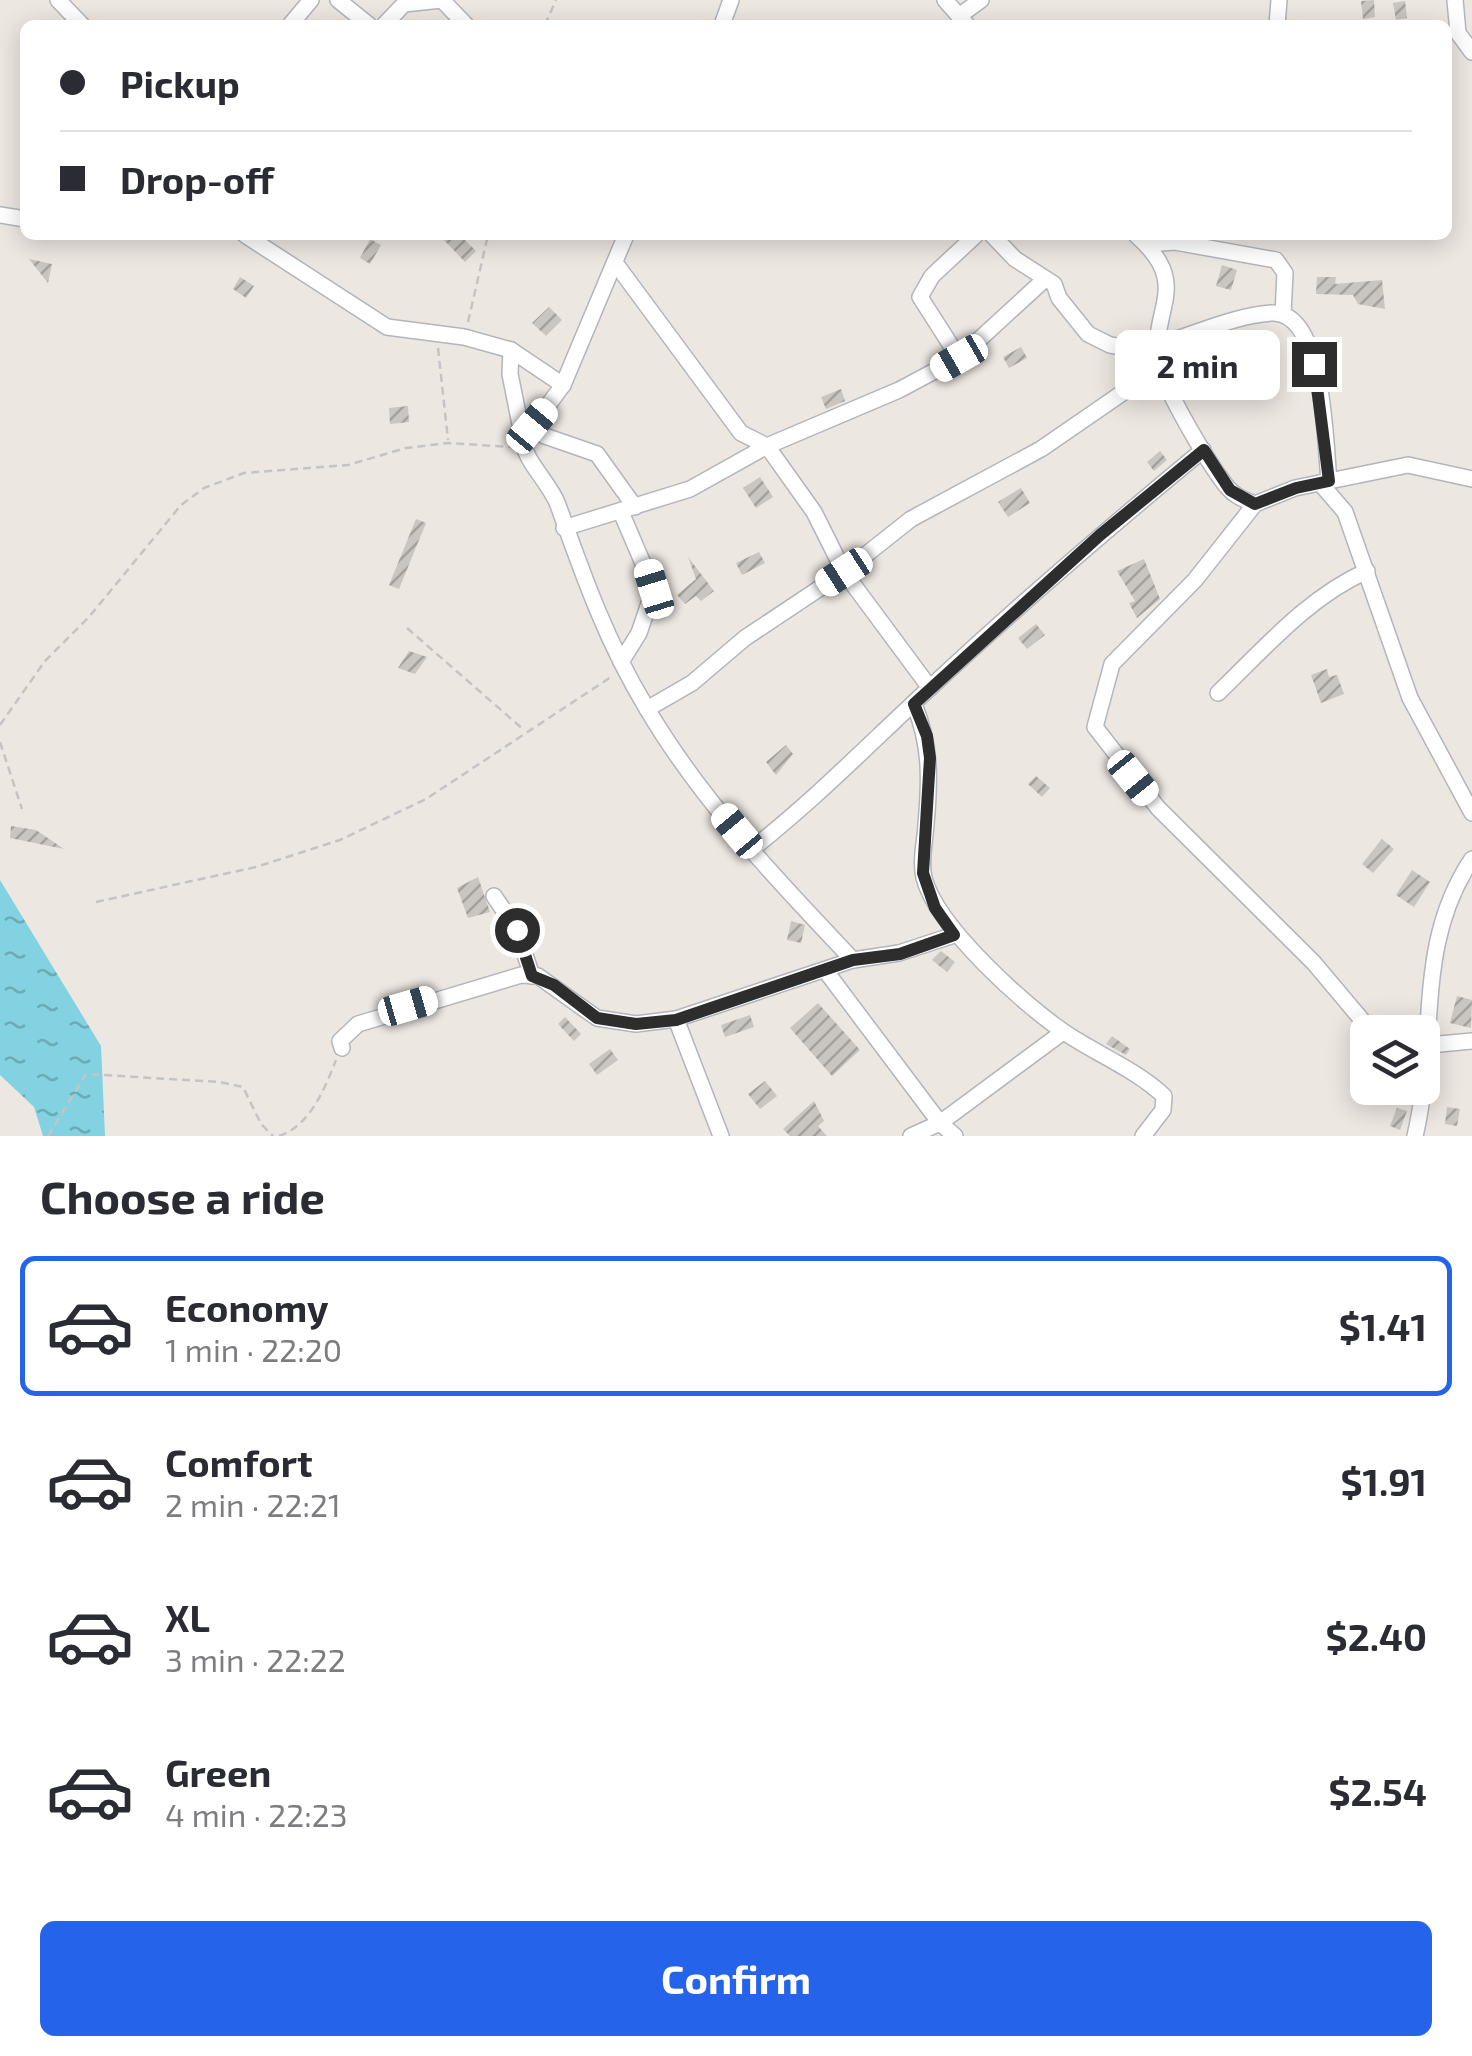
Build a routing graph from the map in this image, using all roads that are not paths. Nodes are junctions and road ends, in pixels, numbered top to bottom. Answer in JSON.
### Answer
{"nodes":[{"id":1,"x":58,"y":0,"type":"edge"},
{"id":2,"x":311,"y":0,"type":"edge"},
{"id":3,"x":338,"y":0,"type":"edge"},
{"id":4,"x":442,"y":0,"type":"edge"},
{"id":5,"x":945,"y":0,"type":"edge"},
{"id":6,"x":980,"y":0,"type":"edge"},
{"id":7,"x":1455,"y":0,"type":"edge"},
{"id":8,"x":77,"y":20,"type":"edge"},
{"id":9,"x":294,"y":20,"type":"edge"},
{"id":10,"x":363,"y":20,"type":"edge"},
{"id":11,"x":389,"y":20,"type":"edge"},
{"id":12,"x":461,"y":20,"type":"edge"},
{"id":13,"x":962,"y":20,"type":"edge"},
{"id":14,"x":964,"y":20,"type":"edge"},
{"id":15,"x":1464,"y":50,"type":"edge"},
{"id":16,"x":254,"y":240,"type":"edge"},
{"id":17,"x":624,"y":240,"type":"edge"},
{"id":18,"x":971,"y":240,"type":"edge"},
{"id":19,"x":998,"y":240,"type":"edge"},
{"id":20,"x":1142,"y":240,"type":"edge"},
{"id":21,"x":616,"y":264,"type":"junction"},
{"id":22,"x":1044,"y":280,"type":"junction"},
{"id":23,"x":1283,"y":314,"type":"junction"},
{"id":24,"x":512,"y":350,"type":"junction"},
{"id":25,"x":1159,"y":355,"type":"junction"},
{"id":26,"x":959,"y":358,"type":"junction"},
{"id":27,"x":563,"y":385,"type":"junction"},
{"id":28,"x":526,"y":438,"type":"junction"},
{"id":29,"x":767,"y":446,"type":"junction"},
{"id":30,"x":1204,"y":450,"type":"junction"},
{"id":31,"x":1472,"y":479,"type":"edge"},
{"id":32,"x":1325,"y":482,"type":"junction"},
{"id":33,"x":1255,"y":504,"type":"junction"},
{"id":34,"x":628,"y":509,"type":"junction"},
{"id":35,"x":564,"y":528,"type":"junction"},
{"id":36,"x":1367,"y":571,"type":"junction"},
{"id":37,"x":844,"y":572,"type":"junction"},
{"id":38,"x":623,"y":665,"type":"junction"},
{"id":39,"x":930,"y":688,"type":"junction"},
{"id":40,"x":1218,"y":694,"type":"dead end"},
{"id":41,"x":914,"y":704,"type":"junction"},
{"id":42,"x":646,"y":709,"type":"junction"},
{"id":43,"x":1472,"y":813,"type":"edge"},
{"id":44,"x":752,"y":849,"type":"junction"},
{"id":45,"x":1472,"y":859,"type":"edge"},
{"id":46,"x":494,"y":896,"type":"dead end"},
{"id":47,"x":954,"y":935,"type":"junction"},
{"id":48,"x":853,"y":960,"type":"junction"},
{"id":49,"x":825,"y":970,"type":"junction"},
{"id":50,"x":532,"y":976,"type":"junction"},
{"id":51,"x":1357,"y":1015,"type":"edge"},
{"id":52,"x":1430,"y":1015,"type":"edge"},
{"id":53,"x":676,"y":1020,"type":"junction"},
{"id":54,"x":1063,"y":1032,"type":"junction"},
{"id":55,"x":1472,"y":1041,"type":"edge"},
{"id":56,"x":1440,"y":1045,"type":"edge"},
{"id":57,"x":342,"y":1048,"type":"road end"},
{"id":58,"x":1420,"y":1105,"type":"edge"},
{"id":59,"x":940,"y":1123,"type":"junction"},
{"id":60,"x":720,"y":1136,"type":"edge"},
{"id":61,"x":911,"y":1136,"type":"edge"},
{"id":62,"x":955,"y":1136,"type":"edge"},
{"id":63,"x":1143,"y":1136,"type":"edge"},
{"id":64,"x":1416,"y":1136,"type":"edge"}],
"edges":[{"from":1,"to":8,"type":"street"},
{"from":2,"to":9,"type":"street"},
{"from":3,"to":10,"type":"street"},
{"from":4,"to":11,"type":"street"},
{"from":4,"to":12,"type":"street"},
{"from":5,"to":13,"type":"street"},
{"from":6,"to":14,"type":"street"},
{"from":7,"to":15,"type":"street"},
{"from":16,"to":24,"type":"street"},
{"from":17,"to":21,"type":"street"},
{"from":18,"to":26,"type":"street"},
{"from":19,"to":22,"type":"street"},
{"from":20,"to":23,"type":"street"},
{"from":20,"to":25,"type":"street"},
{"from":21,"to":27,"type":"street"},
{"from":21,"to":29,"type":"street"},
{"from":22,"to":25,"type":"street"},
{"from":22,"to":26,"type":"street"},
{"from":23,"to":25,"type":"street"},
{"from":23,"to":32,"type":"street"},
{"from":24,"to":27,"type":"street"},
{"from":24,"to":28,"type":"street"},
{"from":25,"to":30,"type":"street"},
{"from":25,"to":37,"type":"street"},
{"from":26,"to":29,"type":"street"},
{"from":27,"to":28,"type":"street"},
{"from":28,"to":34,"type":"street"},
{"from":28,"to":35,"type":"street"},
{"from":29,"to":34,"type":"street"},
{"from":29,"to":37,"type":"street"},
{"from":30,"to":33,"type":"street"},
{"from":30,"to":39,"type":"street"},
{"from":31,"to":32,"type":"street"},
{"from":32,"to":33,"type":"street"},
{"from":32,"to":36,"type":"street"},
{"from":33,"to":51,"type":"street"},
{"from":34,"to":35,"type":"street"},
{"from":34,"to":38,"type":"street"},
{"from":35,"to":38,"type":"street"},
{"from":36,"to":40,"type":"street"},
{"from":36,"to":43,"type":"street"},
{"from":37,"to":39,"type":"street"},
{"from":37,"to":42,"type":"street"},
{"from":38,"to":42,"type":"street"},
{"from":39,"to":41,"type":"street"},
{"from":41,"to":44,"type":"street"},
{"from":41,"to":47,"type":"street"},
{"from":42,"to":44,"type":"street"},
{"from":44,"to":48,"type":"street"},
{"from":45,"to":52,"type":"street"},
{"from":46,"to":50,"type":"street"},
{"from":47,"to":48,"type":"street"},
{"from":47,"to":54,"type":"street"},
{"from":48,"to":49,"type":"street"},
{"from":49,"to":53,"type":"street"},
{"from":49,"to":59,"type":"street"},
{"from":50,"to":53,"type":"street"},
{"from":50,"to":57,"type":"street"},
{"from":53,"to":60,"type":"street"},
{"from":54,"to":59,"type":"street"},
{"from":54,"to":63,"type":"street"},
{"from":55,"to":56,"type":"street"},
{"from":58,"to":64,"type":"street"},
{"from":59,"to":61,"type":"street"},
{"from":59,"to":62,"type":"street"}]}
